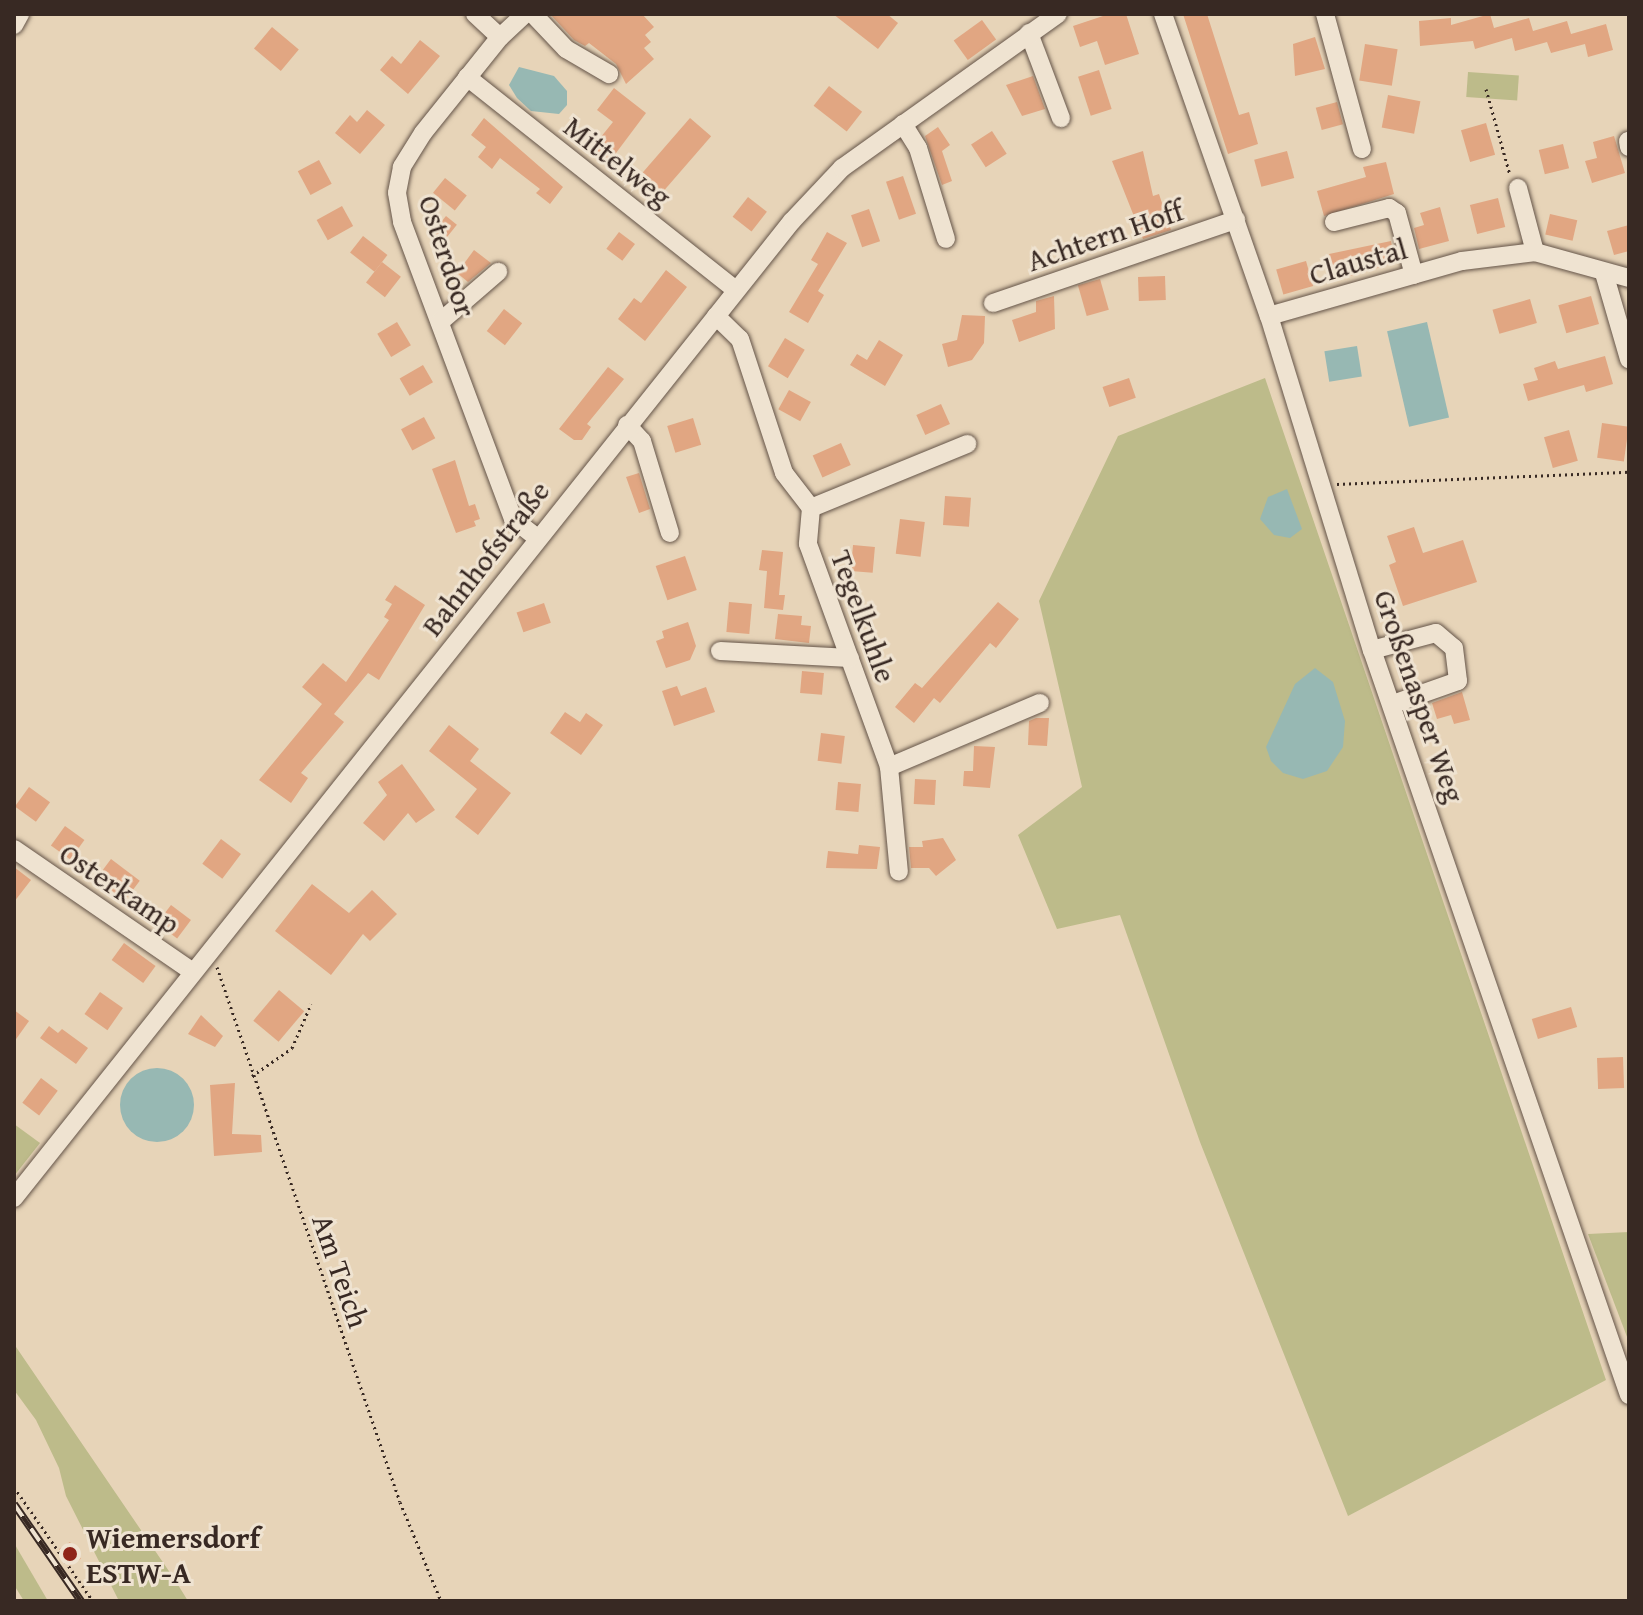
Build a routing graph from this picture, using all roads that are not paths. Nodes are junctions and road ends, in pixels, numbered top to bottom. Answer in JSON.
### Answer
{"nodes":[{"id":1,"x":20,"y":14,"type":"edge"},
{"id":2,"x":475,"y":14,"type":"edge"},
{"id":3,"x":525,"y":14,"type":"edge"},
{"id":4,"x":533,"y":14,"type":"edge"},
{"id":5,"x":1058,"y":14,"type":"edge"},
{"id":6,"x":1163,"y":14,"type":"edge"},
{"id":7,"x":1325,"y":14,"type":"edge"},
{"id":8,"x":14,"y":25,"type":"edge"},
{"id":9,"x":1029,"y":33,"type":"junction"},
{"id":10,"x":500,"y":37,"type":"junction"},
{"id":11,"x":609,"y":74,"type":"dead end"},
{"id":12,"x":467,"y":77,"type":"junction"},
{"id":13,"x":1061,"y":118,"type":"dead end"},
{"id":14,"x":903,"y":124,"type":"junction"},
{"id":15,"x":1362,"y":149,"type":"dead end"},
{"id":16,"x":1518,"y":188,"type":"road end"},
{"id":17,"x":1236,"y":220,"type":"junction"},
{"id":18,"x":1334,"y":222,"type":"dead end"},
{"id":19,"x":946,"y":239,"type":"dead end"},
{"id":20,"x":1535,"y":252,"type":"junction"},
{"id":21,"x":498,"y":272,"type":"dead end"},
{"id":22,"x":1604,"y":273,"type":"junction"},
{"id":23,"x":1414,"y":275,"type":"junction"},
{"id":24,"x":1629,"y":278,"type":"edge"},
{"id":25,"x":734,"y":289,"type":"junction"},
{"id":26,"x":993,"y":303,"type":"dead end"},
{"id":27,"x":716,"y":316,"type":"junction"},
{"id":28,"x":1269,"y":316,"type":"junction"},
{"id":29,"x":440,"y":322,"type":"junction"},
{"id":30,"x":1629,"y":359,"type":"edge"},
{"id":31,"x":627,"y":425,"type":"junction"},
{"id":32,"x":967,"y":444,"type":"dead end"},
{"id":33,"x":811,"y":508,"type":"junction"},
{"id":34,"x":670,"y":533,"type":"dead end"},
{"id":35,"x":536,"y":537,"type":"junction"},
{"id":36,"x":1372,"y":650,"type":"junction"},
{"id":37,"x":720,"y":651,"type":"dead end"},
{"id":38,"x":850,"y":658,"type":"junction"},
{"id":39,"x":1040,"y":703,"type":"dead end"},
{"id":40,"x":1393,"y":704,"type":"junction"},
{"id":41,"x":889,"y":767,"type":"junction"},
{"id":42,"x":14,"y":849,"type":"edge"},
{"id":43,"x":899,"y":872,"type":"dead end"},
{"id":44,"x":193,"y":972,"type":"junction"},
{"id":45,"x":14,"y":1198,"type":"edge"},
{"id":46,"x":1629,"y":1395,"type":"edge"}],
"edges":[{"from":1,"to":8,"type":"street"},
{"from":2,"to":10,"type":"street"},
{"from":3,"to":10,"type":"street","name":"Osterdoor"},
{"from":4,"to":11,"type":"street"},
{"from":5,"to":9,"type":"street","name":"Bahnhofstraße"},
{"from":6,"to":17,"type":"street","name":"Großenasper Weg"},
{"from":7,"to":15,"type":"street"},
{"from":9,"to":13,"type":"street"},
{"from":9,"to":14,"type":"street","name":"Bahnhofstraße"},
{"from":10,"to":12,"type":"street","name":"Osterdoor"},
{"from":12,"to":25,"type":"street","name":"Mittelweg"},
{"from":12,"to":29,"type":"street","name":"Osterdoor"},
{"from":14,"to":19,"type":"street"},
{"from":14,"to":25,"type":"street","name":"Bahnhofstraße"},
{"from":16,"to":20,"type":"street"},
{"from":17,"to":26,"type":"street","name":"Achtern Hoff"},
{"from":17,"to":28,"type":"street","name":"Großenasper Weg"},
{"from":18,"to":23,"type":"street"},
{"from":20,"to":22,"type":"street"},
{"from":20,"to":23,"type":"street","name":"Claustal"},
{"from":21,"to":29,"type":"street"},
{"from":22,"to":24,"type":"street"},
{"from":22,"to":30,"type":"street"},
{"from":23,"to":28,"type":"street","name":"Claustal"},
{"from":25,"to":27,"type":"street","name":"Bahnhofstraße"},
{"from":27,"to":31,"type":"street","name":"Bahnhofstraße"},
{"from":27,"to":33,"type":"street"},
{"from":28,"to":36,"type":"street","name":"Großenasper Weg"},
{"from":29,"to":35,"type":"street","name":"Osterdoor"},
{"from":31,"to":34,"type":"street"},
{"from":31,"to":35,"type":"street","name":"Bahnhofstraße"},
{"from":32,"to":33,"type":"street"},
{"from":33,"to":38,"type":"street","name":"Tegelkuhle"},
{"from":35,"to":44,"type":"street","name":"Bahnhofstraße"},
{"from":36,"to":40,"type":"street","name":"Großenasper Weg"},
{"from":36,"to":40,"type":"street"},
{"from":37,"to":38,"type":"street"},
{"from":38,"to":41,"type":"street","name":"Tegelkuhle"},
{"from":39,"to":41,"type":"street"},
{"from":40,"to":46,"type":"street","name":"Großenasper Weg"},
{"from":41,"to":43,"type":"street","name":"Tegelkuhle"},
{"from":42,"to":44,"type":"street","name":"Osterkamp"},
{"from":44,"to":45,"type":"street","name":"Bahnhofstraße"}]}
